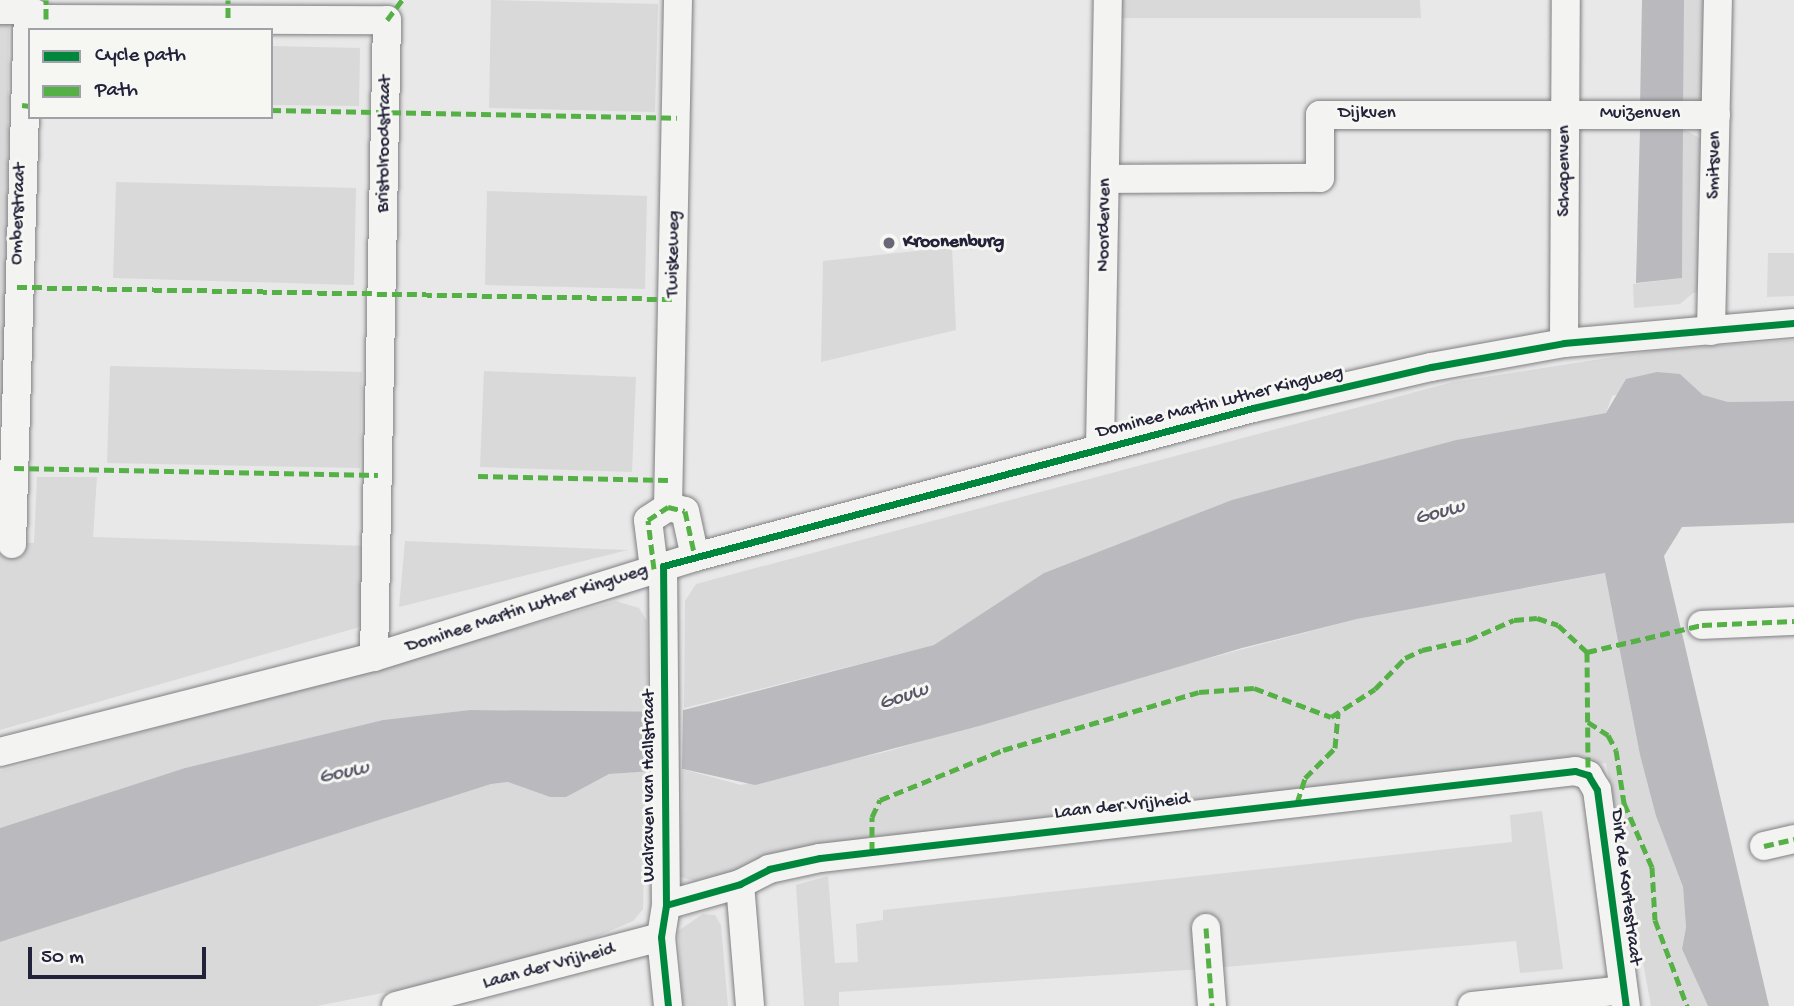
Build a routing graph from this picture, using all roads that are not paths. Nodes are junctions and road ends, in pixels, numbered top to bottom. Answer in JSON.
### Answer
{"nodes":[{"id":1,"x":678,"y":0,"type":"edge"},
{"id":2,"x":1108,"y":0,"type":"edge"},
{"id":3,"x":1566,"y":0,"type":"edge"},
{"id":4,"x":1718,"y":0,"type":"edge"},
{"id":5,"x":0,"y":10,"type":"edge"},
{"id":6,"x":28,"y":10,"type":"junction"},
{"id":7,"x":1565,"y":113,"type":"junction"},
{"id":8,"x":1716,"y":115,"type":"junction"},
{"id":9,"x":1106,"y":179,"type":"junction"},
{"id":10,"x":1794,"y":323,"type":"edge"},
{"id":11,"x":1712,"y":331,"type":"junction"},
{"id":12,"x":1564,"y":343,"type":"junction"},
{"id":13,"x":1100,"y":449,"type":"junction"},
{"id":14,"x":668,"y":507,"type":"junction"},
{"id":15,"x":12,"y":544,"type":"dead end"},
{"id":16,"x":695,"y":557,"type":"junction"},
{"id":17,"x":658,"y":567,"type":"junction"},
{"id":18,"x":1794,"y":621,"type":"edge"},
{"id":19,"x":1702,"y":625,"type":"dead end"},
{"id":20,"x":374,"y":657,"type":"junction"},
{"id":21,"x":0,"y":751,"type":"edge"},
{"id":22,"x":1588,"y":775,"type":"joint"},
{"id":23,"x":1794,"y":839,"type":"edge"},
{"id":24,"x":1764,"y":846,"type":"dead end"},
{"id":25,"x":740,"y":884,"type":"junction"},
{"id":26,"x":666,"y":905,"type":"junction"},
{"id":27,"x":1206,"y":928,"type":"dead end"},
{"id":28,"x":662,"y":937,"type":"junction"},
{"id":29,"x":1625,"y":998,"type":"edge"},
{"id":30,"x":396,"y":1006,"type":"edge"},
{"id":31,"x":668,"y":1006,"type":"edge"},
{"id":32,"x":750,"y":1006,"type":"edge"},
{"id":33,"x":1212,"y":1006,"type":"edge"},
{"id":34,"x":1472,"y":1006,"type":"edge"}],
"edges":[{"from":1,"to":14,"type":"street","name":"Twiskeweg"},
{"from":2,"to":9,"type":"street","name":"Noorderven"},
{"from":3,"to":7,"type":"street","name":"Schapenven"},
{"from":4,"to":8,"type":"street","name":"Smitsven"},
{"from":5,"to":6,"type":"street","name":"Bristolroodstraat"},
{"from":6,"to":15,"type":"street","name":"Omberstraat"},
{"from":6,"to":20,"type":"street","name":"Bristolroodstraat"},
{"from":7,"to":8,"type":"street","name":"Muizenven"},
{"from":7,"to":9,"type":"street","name":"Dijkven"},
{"from":7,"to":12,"type":"street","name":"Schapenven"},
{"from":8,"to":11,"type":"street","name":"Smitsven"},
{"from":9,"to":13,"type":"street","name":"Noorderven"},
{"from":10,"to":11,"type":"street","name":"Dominee Martin Luther Kingweg"},
{"from":11,"to":12,"type":"street","name":"Dominee Martin Luther Kingweg"},
{"from":12,"to":13,"type":"street","name":"Dominee Martin Luther Kingweg"},
{"from":13,"to":16,"type":"street","name":"Dominee Martin Luther Kingweg"},
{"from":14,"to":16,"type":"street"},
{"from":14,"to":17,"type":"street","name":"Walraven van Hallstraat"},
{"from":16,"to":17,"type":"street","name":"Dominee Martin Luther Kingweg"},
{"from":17,"to":20,"type":"street","name":"Dominee Martin Luther Kingweg"},
{"from":17,"to":26,"type":"street","name":"Walraven van Hallstraat"},
{"from":18,"to":19,"type":"street"},
{"from":20,"to":21,"type":"street","name":"Dominee Martin Luther Kingweg"},
{"from":22,"to":25,"type":"street","name":"Laan der Vrijheid"},
{"from":22,"to":29,"type":"street","name":"Dirk de Kortestraat"},
{"from":23,"to":24,"type":"street"},
{"from":25,"to":26,"type":"street","name":"Laan der Vrijheid"},
{"from":25,"to":32,"type":"street"},
{"from":26,"to":28,"type":"street","name":"Walraven van Hallstraat"},
{"from":27,"to":33,"type":"street"},
{"from":28,"to":30,"type":"street","name":"Laan der Vrijheid"},
{"from":28,"to":31,"type":"street","name":"Walraven van Hallstraat"},
{"from":29,"to":34,"type":"street"}]}
